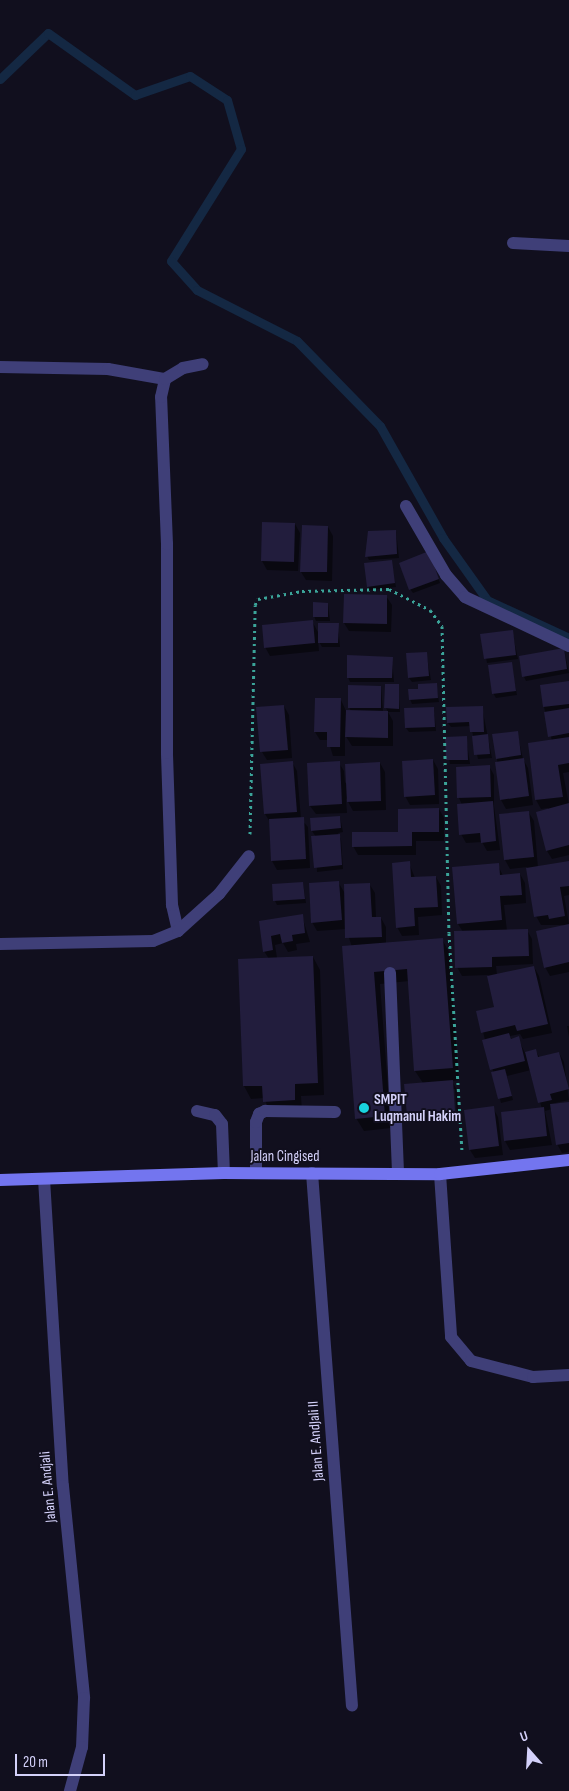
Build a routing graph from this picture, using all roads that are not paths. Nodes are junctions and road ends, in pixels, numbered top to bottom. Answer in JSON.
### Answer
{"nodes":[{"id":1,"x":513,"y":243,"type":"dead end"},
{"id":2,"x":569,"y":246,"type":"edge"},
{"id":3,"x":202,"y":364,"type":"dead end"},
{"id":4,"x":0,"y":367,"type":"edge"},
{"id":5,"x":165,"y":379,"type":"junction"},
{"id":6,"x":406,"y":506,"type":"dead end"},
{"id":7,"x":569,"y":646,"type":"edge"},
{"id":8,"x":249,"y":856,"type":"road end"},
{"id":9,"x":178,"y":931,"type":"junction"},
{"id":10,"x":0,"y":944,"type":"edge"},
{"id":11,"x":390,"y":974,"type":"dead end"},
{"id":12,"x":197,"y":1111,"type":"dead end"},
{"id":13,"x":334,"y":1112,"type":"dead end"},
{"id":14,"x":569,"y":1160,"type":"edge"},
{"id":15,"x":312,"y":1173,"type":"junction"},
{"id":16,"x":224,"y":1174,"type":"junction"},
{"id":17,"x":256,"y":1174,"type":"junction"},
{"id":18,"x":398,"y":1174,"type":"junction"},
{"id":19,"x":440,"y":1174,"type":"junction"},
{"id":20,"x":44,"y":1179,"type":"junction"},
{"id":21,"x":0,"y":1180,"type":"edge"},
{"id":22,"x":569,"y":1375,"type":"edge"},
{"id":23,"x":352,"y":1706,"type":"dead end"},
{"id":24,"x":70,"y":1791,"type":"edge"}],
"edges":[{"from":1,"to":2,"type":"street"},
{"from":3,"to":5,"type":"street"},
{"from":4,"to":5,"type":"street"},
{"from":5,"to":9,"type":"street"},
{"from":6,"to":7,"type":"street"},
{"from":8,"to":9,"type":"street"},
{"from":9,"to":10,"type":"street"},
{"from":11,"to":18,"type":"street"},
{"from":12,"to":16,"type":"street"},
{"from":13,"to":17,"type":"street"},
{"from":14,"to":19,"type":"main road","name":"Jalan Cingised"},
{"from":15,"to":17,"type":"main road","name":"Jalan Cingised"},
{"from":15,"to":18,"type":"main road","name":"Jalan Cingised"},
{"from":15,"to":23,"type":"street","name":"Jalan E. AndJali II"},
{"from":16,"to":17,"type":"main road","name":"Jalan Cingised"},
{"from":16,"to":20,"type":"main road","name":"Jalan Cingised"},
{"from":18,"to":19,"type":"main road","name":"Jalan Cingised"},
{"from":19,"to":22,"type":"street"},
{"from":20,"to":21,"type":"main road","name":"Jalan Cingised"},
{"from":20,"to":24,"type":"street","name":"Jalan E. Andjali"}]}
